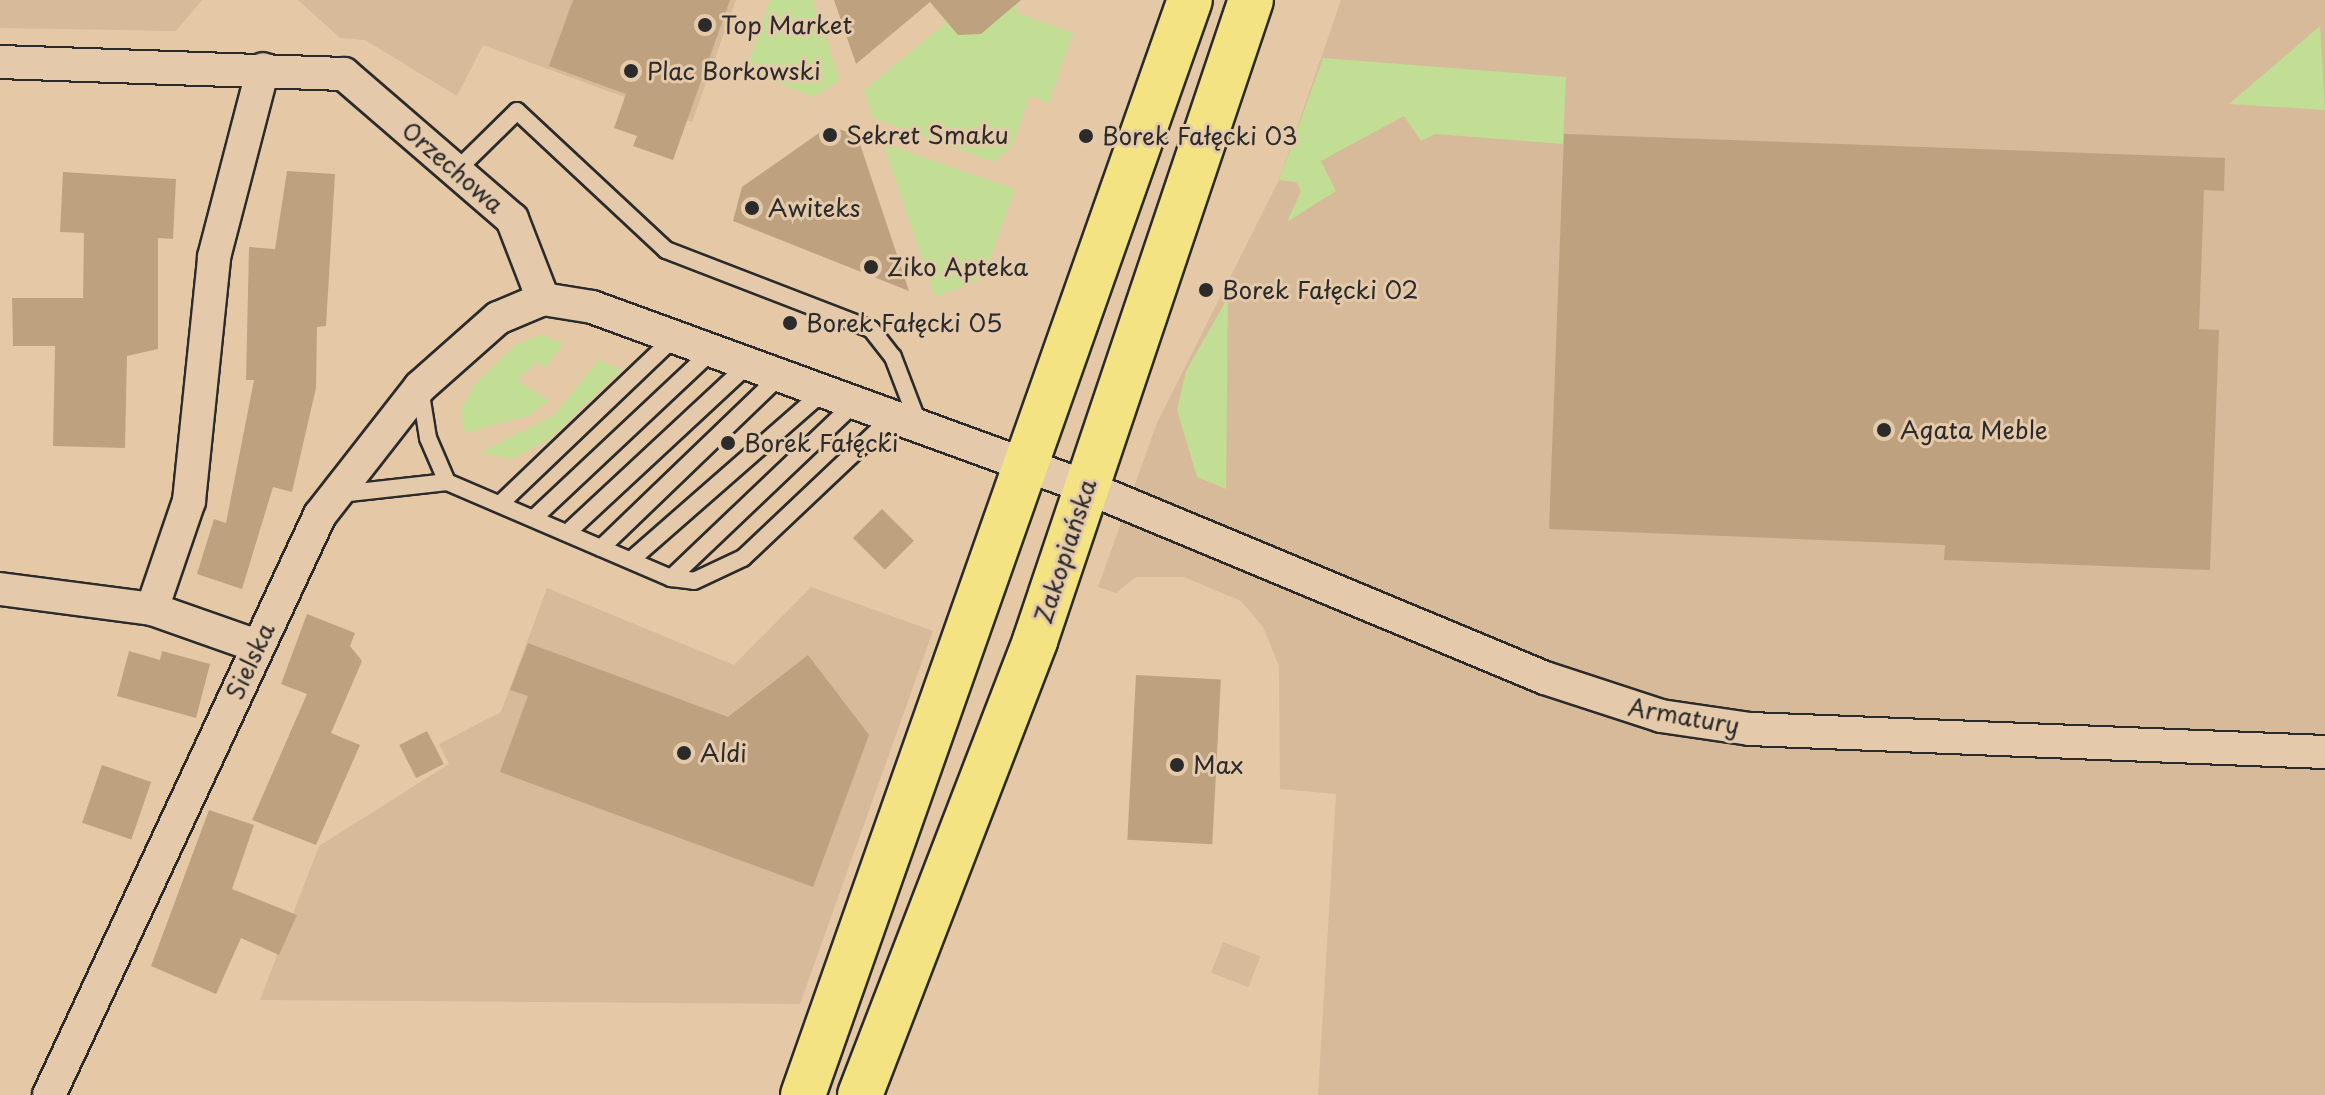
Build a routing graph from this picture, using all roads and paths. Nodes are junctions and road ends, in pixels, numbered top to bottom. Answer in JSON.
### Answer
{"nodes":[{"id":1,"x":1190,"y":0,"type":"edge"},
{"id":2,"x":1251,"y":0,"type":"edge"},
{"id":3,"x":0,"y":62,"type":"edge"},
{"id":4,"x":263,"y":69,"type":"junction"},
{"id":5,"x":459,"y":168,"type":"junction"},
{"id":6,"x":543,"y":299,"type":"junction"},
{"id":7,"x":675,"y":337,"type":"junction"},
{"id":8,"x":712,"y":351,"type":"junction"},
{"id":9,"x":749,"y":364,"type":"junction"},
{"id":10,"x":781,"y":375,"type":"junction"},
{"id":11,"x":420,"y":387,"type":"junction"},
{"id":12,"x":824,"y":391,"type":"junction"},
{"id":13,"x":855,"y":403,"type":"junction"},
{"id":14,"x":906,"y":421,"type":"junction"},
{"id":15,"x":1027,"y":468,"type":"junction"},
{"id":16,"x":447,"y":482,"type":"junction"},
{"id":17,"x":1086,"y":487,"type":"junction"},
{"id":18,"x":334,"y":495,"type":"junction"},
{"id":19,"x":500,"y":504,"type":"junction"},
{"id":20,"x":534,"y":518,"type":"junction"},
{"id":21,"x":567,"y":533,"type":"junction"},
{"id":22,"x":601,"y":548,"type":"junction"},
{"id":23,"x":631,"y":560,"type":"junction"},
{"id":24,"x":671,"y":578,"type":"junction"},
{"id":25,"x":0,"y":589,"type":"edge"},
{"id":26,"x":152,"y":609,"type":"junction"},
{"id":27,"x":257,"y":646,"type":"junction"},
{"id":28,"x":2325,"y":752,"type":"edge"},
{"id":29,"x":49,"y":1095,"type":"edge"},
{"id":30,"x":803,"y":1095,"type":"edge"},
{"id":31,"x":860,"y":1095,"type":"edge"}],
"edges":[{"from":1,"to":15,"type":"main road"},
{"from":2,"to":17,"type":"main road","name":"Zakopiańska"},
{"from":3,"to":4,"type":"street","name":"Orzechowa"},
{"from":4,"to":5,"type":"street","name":"Orzechowa"},
{"from":4,"to":26,"type":"street"},
{"from":5,"to":6,"type":"street","name":"Orzechowa"},
{"from":5,"to":14,"type":"lane"},
{"from":6,"to":7,"type":"street"},
{"from":6,"to":11,"type":"street","name":"Sielska"},
{"from":7,"to":8,"type":"street"},
{"from":7,"to":19,"type":"lane"},
{"from":8,"to":9,"type":"street"},
{"from":8,"to":20,"type":"lane"},
{"from":9,"to":10,"type":"street"},
{"from":9,"to":21,"type":"lane"},
{"from":10,"to":12,"type":"street"},
{"from":10,"to":22,"type":"lane"},
{"from":11,"to":16,"type":"lane"},
{"from":11,"to":18,"type":"street","name":"Sielska"},
{"from":12,"to":13,"type":"street"},
{"from":12,"to":23,"type":"lane"},
{"from":13,"to":14,"type":"street"},
{"from":13,"to":24,"type":"lane"},
{"from":14,"to":15,"type":"street"},
{"from":14,"to":24,"type":"lane"},
{"from":15,"to":17,"type":"street","name":"Armatury"},
{"from":15,"to":30,"type":"main road"},
{"from":16,"to":18,"type":"lane"},
{"from":16,"to":19,"type":"lane"},
{"from":17,"to":28,"type":"street","name":"Armatury"},
{"from":17,"to":31,"type":"main road","name":"Zakopiańska"},
{"from":18,"to":27,"type":"street","name":"Sielska"},
{"from":19,"to":20,"type":"lane"},
{"from":20,"to":21,"type":"lane"},
{"from":21,"to":22,"type":"lane"},
{"from":22,"to":23,"type":"lane"},
{"from":23,"to":24,"type":"lane"},
{"from":25,"to":26,"type":"street"},
{"from":26,"to":27,"type":"street"},
{"from":27,"to":29,"type":"street","name":"Sielska"}]}
